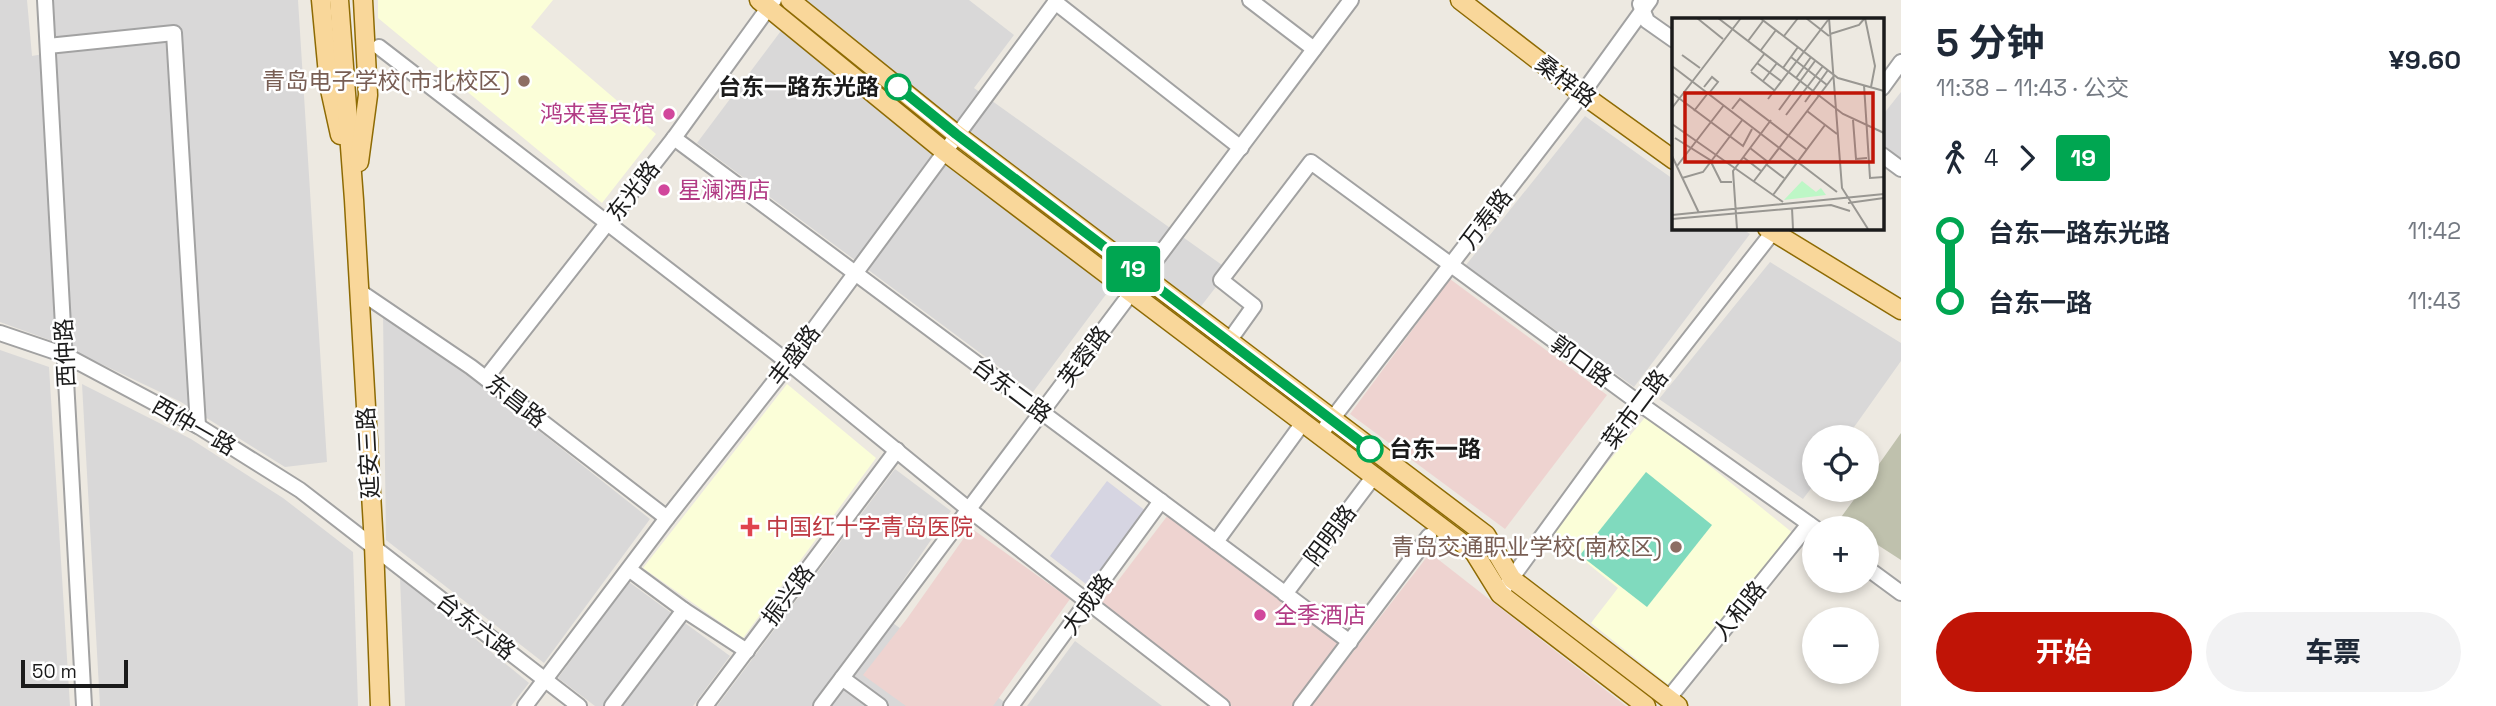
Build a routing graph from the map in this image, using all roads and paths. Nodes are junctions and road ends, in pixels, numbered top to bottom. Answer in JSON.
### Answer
{"nodes":[{"id":1,"x":45,"y":0,"type":"edge"},
{"id":2,"x":321,"y":0,"type":"edge"},
{"id":3,"x":339,"y":0,"type":"edge"},
{"id":4,"x":363,"y":0,"type":"edge"},
{"id":5,"x":790,"y":0,"type":"edge"},
{"id":6,"x":1250,"y":0,"type":"edge"},
{"id":7,"x":1351,"y":0,"type":"edge"},
{"id":8,"x":1460,"y":0,"type":"edge"},
{"id":9,"x":1056,"y":1,"type":"edge"},
{"id":10,"x":767,"y":3,"type":"edge"},
{"id":11,"x":1644,"y":3,"type":"edge"},
{"id":12,"x":1672,"y":39,"type":"edge"},
{"id":13,"x":48,"y":46,"type":"junction"},
{"id":14,"x":379,"y":47,"type":"dead end"},
{"id":15,"x":1314,"y":49,"type":"junction"},
{"id":16,"x":1901,"y":62,"type":"edge"},
{"id":17,"x":1884,"y":85,"type":"edge"},
{"id":18,"x":1582,"y":94,"type":"junction"},
{"id":19,"x":956,"y":134,"type":"junction"},
{"id":20,"x":674,"y":138,"type":"junction"},
{"id":21,"x":1241,"y":148,"type":"junction"},
{"id":22,"x":944,"y":151,"type":"junction"},
{"id":23,"x":1884,"y":156,"type":"edge"},
{"id":24,"x":1672,"y":159,"type":"edge"},
{"id":25,"x":1901,"y":169,"type":"edge"},
{"id":26,"x":354,"y":200,"type":"junction"},
{"id":27,"x":607,"y":223,"type":"junction"},
{"id":28,"x":1772,"y":229,"type":"edge"},
{"id":29,"x":1451,"y":266,"type":"junction"},
{"id":30,"x":855,"y":273,"type":"junction"},
{"id":31,"x":1144,"y":277,"type":"junction"},
{"id":32,"x":359,"y":291,"type":"junction"},
{"id":33,"x":1131,"y":294,"type":"junction"},
{"id":34,"x":1901,"y":310,"type":"edge"},
{"id":35,"x":0,"y":333,"type":"edge"},
{"id":36,"x":1229,"y":341,"type":"junction"},
{"id":37,"x":65,"y":355,"type":"junction"},
{"id":38,"x":789,"y":363,"type":"junction"},
{"id":39,"x":486,"y":378,"type":"junction"},
{"id":40,"x":1639,"y":403,"type":"junction"},
{"id":41,"x":1037,"y":418,"type":"junction"},
{"id":42,"x":1331,"y":419,"type":"junction"},
{"id":43,"x":1302,"y":424,"type":"junction"},
{"id":44,"x":198,"y":426,"type":"junction"},
{"id":45,"x":1319,"y":436,"type":"junction"},
{"id":46,"x":897,"y":450,"type":"junction"},
{"id":47,"x":1374,"y":476,"type":"junction"},
{"id":48,"x":1161,"y":501,"type":"junction"},
{"id":49,"x":968,"y":508,"type":"junction"},
{"id":50,"x":667,"y":518,"type":"junction"},
{"id":51,"x":1802,"y":519,"type":"edge"},
{"id":52,"x":1429,"y":536,"type":"dead end"},
{"id":53,"x":1802,"y":539,"type":"edge"},
{"id":54,"x":1216,"y":542,"type":"junction"},
{"id":55,"x":374,"y":545,"type":"junction"},
{"id":56,"x":629,"y":569,"type":"junction"},
{"id":57,"x":1879,"y":577,"type":"edge"},
{"id":58,"x":1512,"y":579,"type":"junction"},
{"id":59,"x":1901,"y":593,"type":"edge"},
{"id":60,"x":1285,"y":594,"type":"junction"},
{"id":61,"x":1500,"y":594,"type":"junction"},
{"id":62,"x":1088,"y":601,"type":"junction"},
{"id":63,"x":684,"y":610,"type":"junction"},
{"id":64,"x":1350,"y":642,"type":"junction"},
{"id":65,"x":747,"y":651,"type":"junction"},
{"id":66,"x":842,"y":678,"type":"junction"},
{"id":67,"x":546,"y":681,"type":"junction"},
{"id":68,"x":1673,"y":702,"type":"edge"},
{"id":69,"x":84,"y":706,"type":"edge"},
{"id":70,"x":380,"y":706,"type":"edge"},
{"id":71,"x":526,"y":706,"type":"edge"},
{"id":72,"x":579,"y":706,"type":"edge"},
{"id":73,"x":612,"y":706,"type":"edge"},
{"id":74,"x":705,"y":706,"type":"edge"},
{"id":75,"x":821,"y":706,"type":"edge"},
{"id":76,"x":880,"y":706,"type":"edge"},
{"id":77,"x":1011,"y":706,"type":"edge"},
{"id":78,"x":1222,"y":706,"type":"edge"},
{"id":79,"x":1301,"y":706,"type":"edge"},
{"id":80,"x":1646,"y":706,"type":"edge"}],
"edges":[{"from":1,"to":13,"type":"street","name":"西仲路"},
{"from":2,"to":26,"type":"main road","name":"延安三路"},
{"from":3,"to":26,"type":"main road","name":"延安三路"},
{"from":4,"to":26,"type":"main road","name":"延安三路"},
{"from":5,"to":19,"type":"main road"},
{"from":6,"to":15,"type":"street"},
{"from":7,"to":15,"type":"street","name":"芙蓉路"},
{"from":8,"to":18,"type":"main road","name":"桑梓路"},
{"from":9,"to":19,"type":"street","name":"丰盛路"},
{"from":9,"to":21,"type":"street"},
{"from":10,"to":20,"type":"street","name":"东光路"},
{"from":10,"to":22,"type":"main road"},
{"from":11,"to":12,"type":"street"},
{"from":11,"to":18,"type":"street","name":"万寿路"},
{"from":13,"to":37,"type":"street","name":"西仲路"},
{"from":13,"to":44,"type":"street"},
{"from":14,"to":27,"type":"street"},
{"from":15,"to":21,"type":"street","name":"芙蓉路"},
{"from":16,"to":17,"type":"street"},
{"from":18,"to":24,"type":"main road","name":"桑梓路"},
{"from":18,"to":29,"type":"street","name":"万寿路"},
{"from":19,"to":22,"type":"street","name":"丰盛路"},
{"from":19,"to":31,"type":"main road"},
{"from":20,"to":27,"type":"street","name":"东光路"},
{"from":20,"to":30,"type":"street","name":"台东二路"},
{"from":21,"to":31,"type":"street","name":"芙蓉路"},
{"from":22,"to":30,"type":"street","name":"丰盛路"},
{"from":22,"to":33,"type":"main road"},
{"from":23,"to":25,"type":"street"},
{"from":26,"to":32,"type":"main road","name":"延安三路"},
{"from":27,"to":38,"type":"street"},
{"from":27,"to":39,"type":"street","name":"东光路"},
{"from":28,"to":34,"type":"main road"},
{"from":28,"to":40,"type":"street","name":"菜市二路"},
{"from":29,"to":36,"type":"street","name":"郭口路"},
{"from":29,"to":40,"type":"street","name":"郭口路"},
{"from":29,"to":42,"type":"street","name":"万寿路"},
{"from":30,"to":38,"type":"street","name":"丰盛路"},
{"from":30,"to":41,"type":"street","name":"台东二路"},
{"from":31,"to":33,"type":"street","name":"芙蓉路"},
{"from":31,"to":36,"type":"main road"},
{"from":32,"to":39,"type":"street","name":"东昌路"},
{"from":32,"to":55,"type":"main road","name":"延安三路"},
{"from":33,"to":41,"type":"street","name":"芙蓉路"},
{"from":33,"to":43,"type":"main road"},
{"from":35,"to":37,"type":"street","name":"西仲一路"},
{"from":36,"to":42,"type":"main road"},
{"from":37,"to":44,"type":"street","name":"西仲一路"},
{"from":37,"to":69,"type":"street","name":"西仲路"},
{"from":38,"to":46,"type":"street"},
{"from":38,"to":50,"type":"street","name":"丰盛路"},
{"from":39,"to":50,"type":"street","name":"东昌路"},
{"from":40,"to":51,"type":"street","name":"郭口路"},
{"from":40,"to":58,"type":"street","name":"菜市二路"},
{"from":41,"to":48,"type":"street","name":"台东二路"},
{"from":41,"to":49,"type":"street","name":"芙蓉路"},
{"from":42,"to":45,"type":"street","name":"万寿路"},
{"from":42,"to":58,"type":"main road"},
{"from":43,"to":45,"type":"main road"},
{"from":43,"to":54,"type":"street"},
{"from":44,"to":55,"type":"street","name":"西仲一路"},
{"from":45,"to":47,"type":"main road"},
{"from":46,"to":49,"type":"street"},
{"from":46,"to":65,"type":"street","name":"振兴路"},
{"from":47,"to":60,"type":"street","name":"阳明路"},
{"from":47,"to":61,"type":"main road"},
{"from":48,"to":54,"type":"street","name":"台东二路"},
{"from":48,"to":62,"type":"street","name":"大成路"},
{"from":49,"to":62,"type":"street"},
{"from":49,"to":66,"type":"street","name":"芙蓉路"},
{"from":50,"to":56,"type":"street","name":"丰盛路"},
{"from":52,"to":64,"type":"street"},
{"from":53,"to":68,"type":"street","name":"人和路"},
{"from":54,"to":60,"type":"street","name":"台东二路"},
{"from":55,"to":67,"type":"street","name":"台东六路"},
{"from":55,"to":70,"type":"main road","name":"延安三路"},
{"from":56,"to":63,"type":"street"},
{"from":56,"to":67,"type":"street","name":"丰盛路"},
{"from":57,"to":59,"type":"street"},
{"from":58,"to":61,"type":"street","name":"菜市二路"},
{"from":58,"to":68,"type":"main road"},
{"from":60,"to":64,"type":"street","name":"台东二路"},
{"from":61,"to":80,"type":"main road"},
{"from":62,"to":77,"type":"street","name":"大成路"},
{"from":62,"to":78,"type":"street"},
{"from":63,"to":65,"type":"street"},
{"from":63,"to":73,"type":"street"},
{"from":64,"to":79,"type":"street"},
{"from":65,"to":74,"type":"street","name":"振兴路"},
{"from":66,"to":75,"type":"street","name":"芙蓉路"},
{"from":66,"to":76,"type":"street"},
{"from":67,"to":71,"type":"street","name":"丰盛路"},
{"from":67,"to":72,"type":"street","name":"台东六路"}]}
